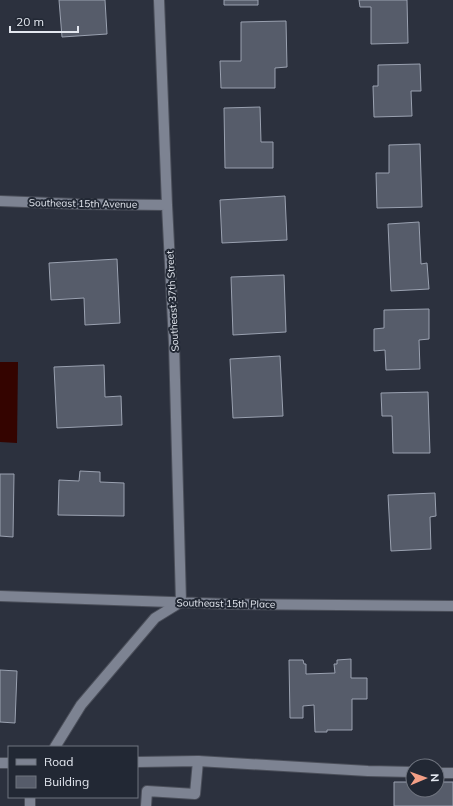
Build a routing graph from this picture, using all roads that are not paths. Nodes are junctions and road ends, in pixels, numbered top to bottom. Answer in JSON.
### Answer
{"nodes":[{"id":1,"x":159,"y":0,"type":"edge"},
{"id":2,"x":0,"y":201,"type":"edge"},
{"id":3,"x":167,"y":205,"type":"junction"},
{"id":4,"x":0,"y":596,"type":"edge"},
{"id":5,"x":181,"y":602,"type":"junction"},
{"id":6,"x":453,"y":606,"type":"edge"},
{"id":7,"x":56,"y":746,"type":"edge"},
{"id":8,"x":198,"y":761,"type":"junction"},
{"id":9,"x":138,"y":762,"type":"edge"},
{"id":10,"x":405,"y":772,"type":"edge"},
{"id":11,"x":146,"y":806,"type":"edge"}],
"edges":[{"from":1,"to":3,"type":"street","name":"Southeast 37th Street"},
{"from":2,"to":3,"type":"street","name":"Southeast 15th Avenue"},
{"from":3,"to":5,"type":"street","name":"Southeast 37th Street"},
{"from":4,"to":5,"type":"street","name":"Southeast 15th Place"},
{"from":5,"to":6,"type":"street","name":"Southeast 15th Place"},
{"from":5,"to":7,"type":"street"},
{"from":8,"to":9,"type":"street"},
{"from":8,"to":10,"type":"street"},
{"from":8,"to":11,"type":"street"}]}
